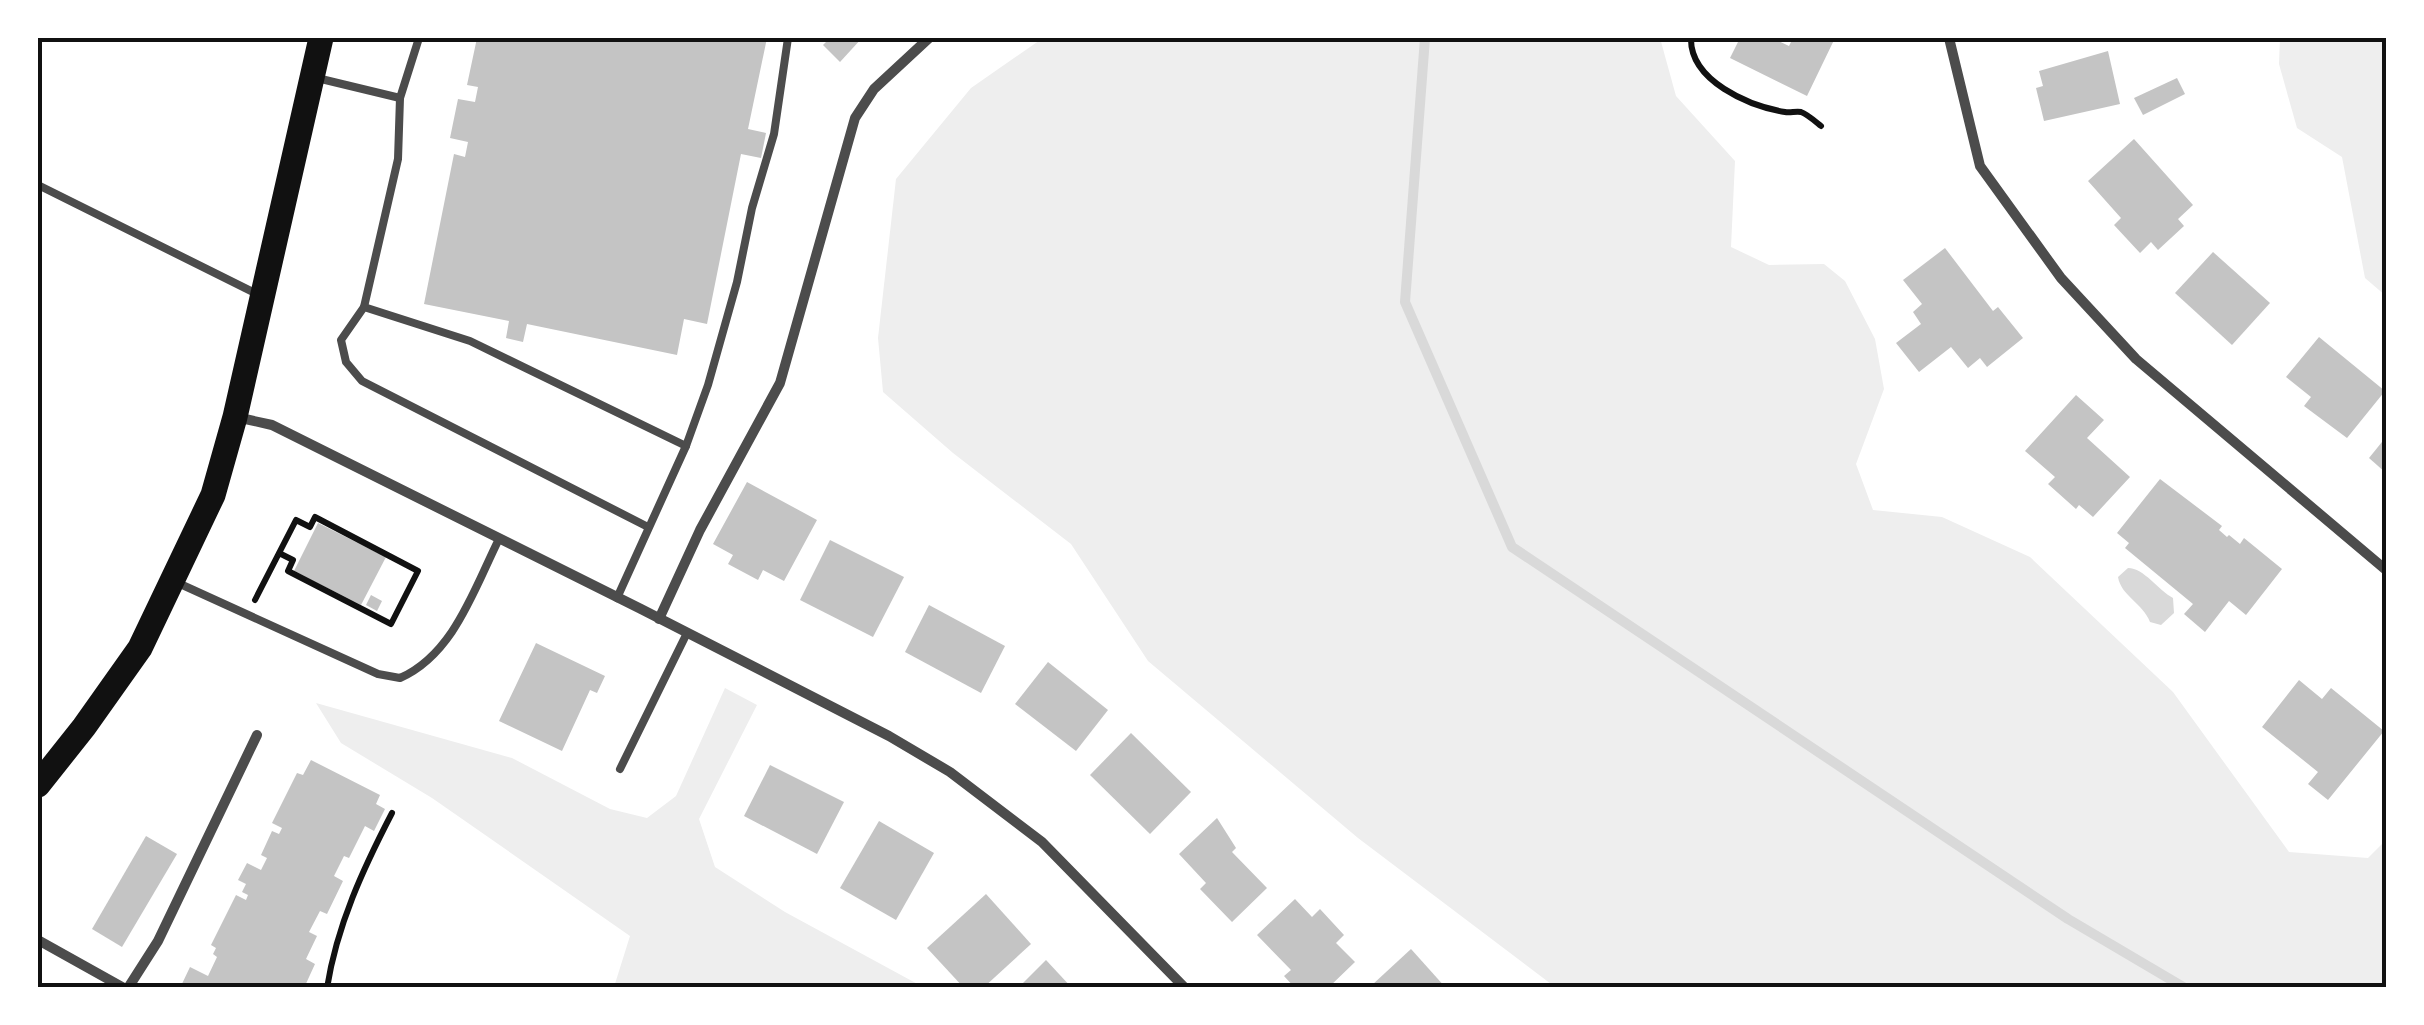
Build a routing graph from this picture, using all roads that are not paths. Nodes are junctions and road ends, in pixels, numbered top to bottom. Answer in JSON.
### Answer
{"nodes":[{"id":1,"x":321,"y":38,"type":"edge"},
{"id":2,"x":419,"y":38,"type":"edge"},
{"id":3,"x":788,"y":38,"type":"edge"},
{"id":4,"x":928,"y":38,"type":"edge"},
{"id":5,"x":1949,"y":38,"type":"edge"},
{"id":6,"x":312,"y":77,"type":"junction"},
{"id":7,"x":400,"y":98,"type":"junction"},
{"id":8,"x":38,"y":185,"type":"edge"},
{"id":9,"x":263,"y":297,"type":"junction"},
{"id":10,"x":364,"y":307,"type":"junction"},
{"id":11,"x":236,"y":417,"type":"junction"},
{"id":12,"x":686,"y":446,"type":"junction"},
{"id":13,"x":648,"y":526,"type":"junction"},
{"id":14,"x":500,"y":539,"type":"junction"},
{"id":15,"x":2386,"y":570,"type":"edge"},
{"id":16,"x":174,"y":581,"type":"junction"},
{"id":17,"x":617,"y":598,"type":"junction"},
{"id":18,"x":660,"y":619,"type":"junction"},
{"id":19,"x":687,"y":633,"type":"junction"},
{"id":20,"x":258,"y":734,"type":"dead end"},
{"id":21,"x":620,"y":769,"type":"dead end"},
{"id":22,"x":38,"y":785,"type":"edge"},
{"id":23,"x":38,"y":940,"type":"edge"},
{"id":24,"x":126,"y":988,"type":"edge"},
{"id":25,"x":1185,"y":988,"type":"edge"}],
"edges":[{"from":1,"to":6,"type":"main road"},
{"from":2,"to":7,"type":"lane"},
{"from":3,"to":12,"type":"lane"},
{"from":4,"to":18,"type":"street"},
{"from":5,"to":15,"type":"street"},
{"from":6,"to":7,"type":"lane"},
{"from":6,"to":9,"type":"main road"},
{"from":7,"to":10,"type":"lane"},
{"from":8,"to":9,"type":"lane"},
{"from":9,"to":11,"type":"main road"},
{"from":10,"to":12,"type":"lane"},
{"from":10,"to":13,"type":"lane"},
{"from":11,"to":14,"type":"street"},
{"from":11,"to":16,"type":"main road"},
{"from":12,"to":13,"type":"lane"},
{"from":13,"to":17,"type":"lane"},
{"from":14,"to":16,"type":"lane"},
{"from":14,"to":17,"type":"street"},
{"from":16,"to":22,"type":"main road"},
{"from":17,"to":18,"type":"street"},
{"from":18,"to":19,"type":"street"},
{"from":19,"to":21,"type":"lane"},
{"from":19,"to":25,"type":"street"},
{"from":20,"to":24,"type":"street"},
{"from":23,"to":24,"type":"street"}]}
